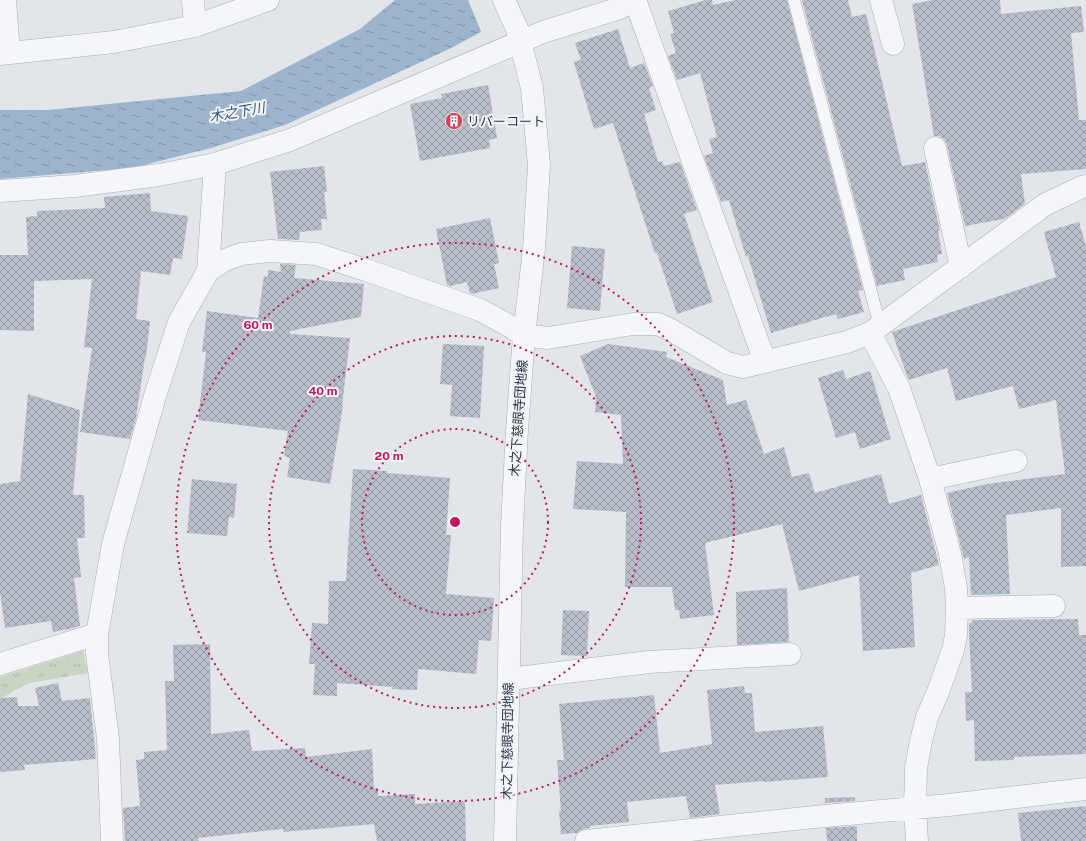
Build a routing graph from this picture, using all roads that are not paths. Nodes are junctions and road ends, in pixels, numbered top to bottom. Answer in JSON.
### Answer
{"nodes":[{"id":1,"x":5,"y":0,"type":"edge"},
{"id":2,"x":193,"y":0,"type":"edge"},
{"id":3,"x":268,"y":0,"type":"edge"},
{"id":4,"x":504,"y":0,"type":"edge"},
{"id":5,"x":635,"y":0,"type":"edge"},
{"id":6,"x":794,"y":0,"type":"edge"},
{"id":7,"x":881,"y":0,"type":"edge"},
{"id":8,"x":195,"y":26,"type":"junction"},
{"id":9,"x":519,"y":35,"type":"junction"},
{"id":10,"x":893,"y":44,"type":"dead end"},
{"id":11,"x":5,"y":53,"type":"edge"},
{"id":12,"x":935,"y":148,"type":"dead end"},
{"id":13,"x":215,"y":164,"type":"junction"},
{"id":14,"x":1086,"y":186,"type":"edge"},
{"id":15,"x":0,"y":191,"type":"edge"},
{"id":16,"x":961,"y":267,"type":"junction"},
{"id":17,"x":208,"y":271,"type":"junction"},
{"id":18,"x":875,"y":330,"type":"junction"},
{"id":19,"x":524,"y":335,"type":"junction"},
{"id":20,"x":764,"y":362,"type":"junction"},
{"id":21,"x":1016,"y":460,"type":"dead end"},
{"id":22,"x":930,"y":479,"type":"junction"},
{"id":23,"x":1054,"y":606,"type":"dead end"},
{"id":24,"x":957,"y":608,"type":"junction"},
{"id":25,"x":97,"y":634,"type":"junction"},
{"id":26,"x":790,"y":654,"type":"dead end"},
{"id":27,"x":0,"y":664,"type":"edge"},
{"id":28,"x":509,"y":679,"type":"junction"},
{"id":29,"x":1086,"y":789,"type":"edge"},
{"id":30,"x":915,"y":808,"type":"junction"},
{"id":31,"x":112,"y":841,"type":"edge"},
{"id":32,"x":505,"y":841,"type":"edge"},
{"id":33,"x":586,"y":841,"type":"edge"},
{"id":34,"x":917,"y":841,"type":"edge"}],
"edges":[{"from":1,"to":11,"type":"street"},
{"from":2,"to":8,"type":"street"},
{"from":3,"to":8,"type":"street"},
{"from":4,"to":9,"type":"street","name":"木之下慈眼寺団地線"},
{"from":5,"to":9,"type":"street"},
{"from":5,"to":20,"type":"street"},
{"from":6,"to":18,"type":"lane"},
{"from":7,"to":10,"type":"street"},
{"from":8,"to":11,"type":"street"},
{"from":9,"to":13,"type":"street"},
{"from":9,"to":19,"type":"street","name":"木之下慈眼寺団地線"},
{"from":12,"to":16,"type":"street"},
{"from":13,"to":15,"type":"street"},
{"from":13,"to":17,"type":"street"},
{"from":14,"to":16,"type":"street"},
{"from":16,"to":18,"type":"street"},
{"from":17,"to":19,"type":"street"},
{"from":17,"to":25,"type":"street"},
{"from":18,"to":20,"type":"street"},
{"from":18,"to":22,"type":"street"},
{"from":19,"to":20,"type":"street"},
{"from":19,"to":28,"type":"street","name":"木之下慈眼寺団地線"},
{"from":21,"to":22,"type":"street"},
{"from":22,"to":24,"type":"street"},
{"from":23,"to":24,"type":"street"},
{"from":24,"to":30,"type":"street"},
{"from":25,"to":27,"type":"street"},
{"from":25,"to":31,"type":"street"},
{"from":26,"to":28,"type":"street"},
{"from":28,"to":32,"type":"street","name":"木之下慈眼寺団地線"},
{"from":29,"to":30,"type":"street"},
{"from":30,"to":33,"type":"street"},
{"from":30,"to":34,"type":"street"}]}
